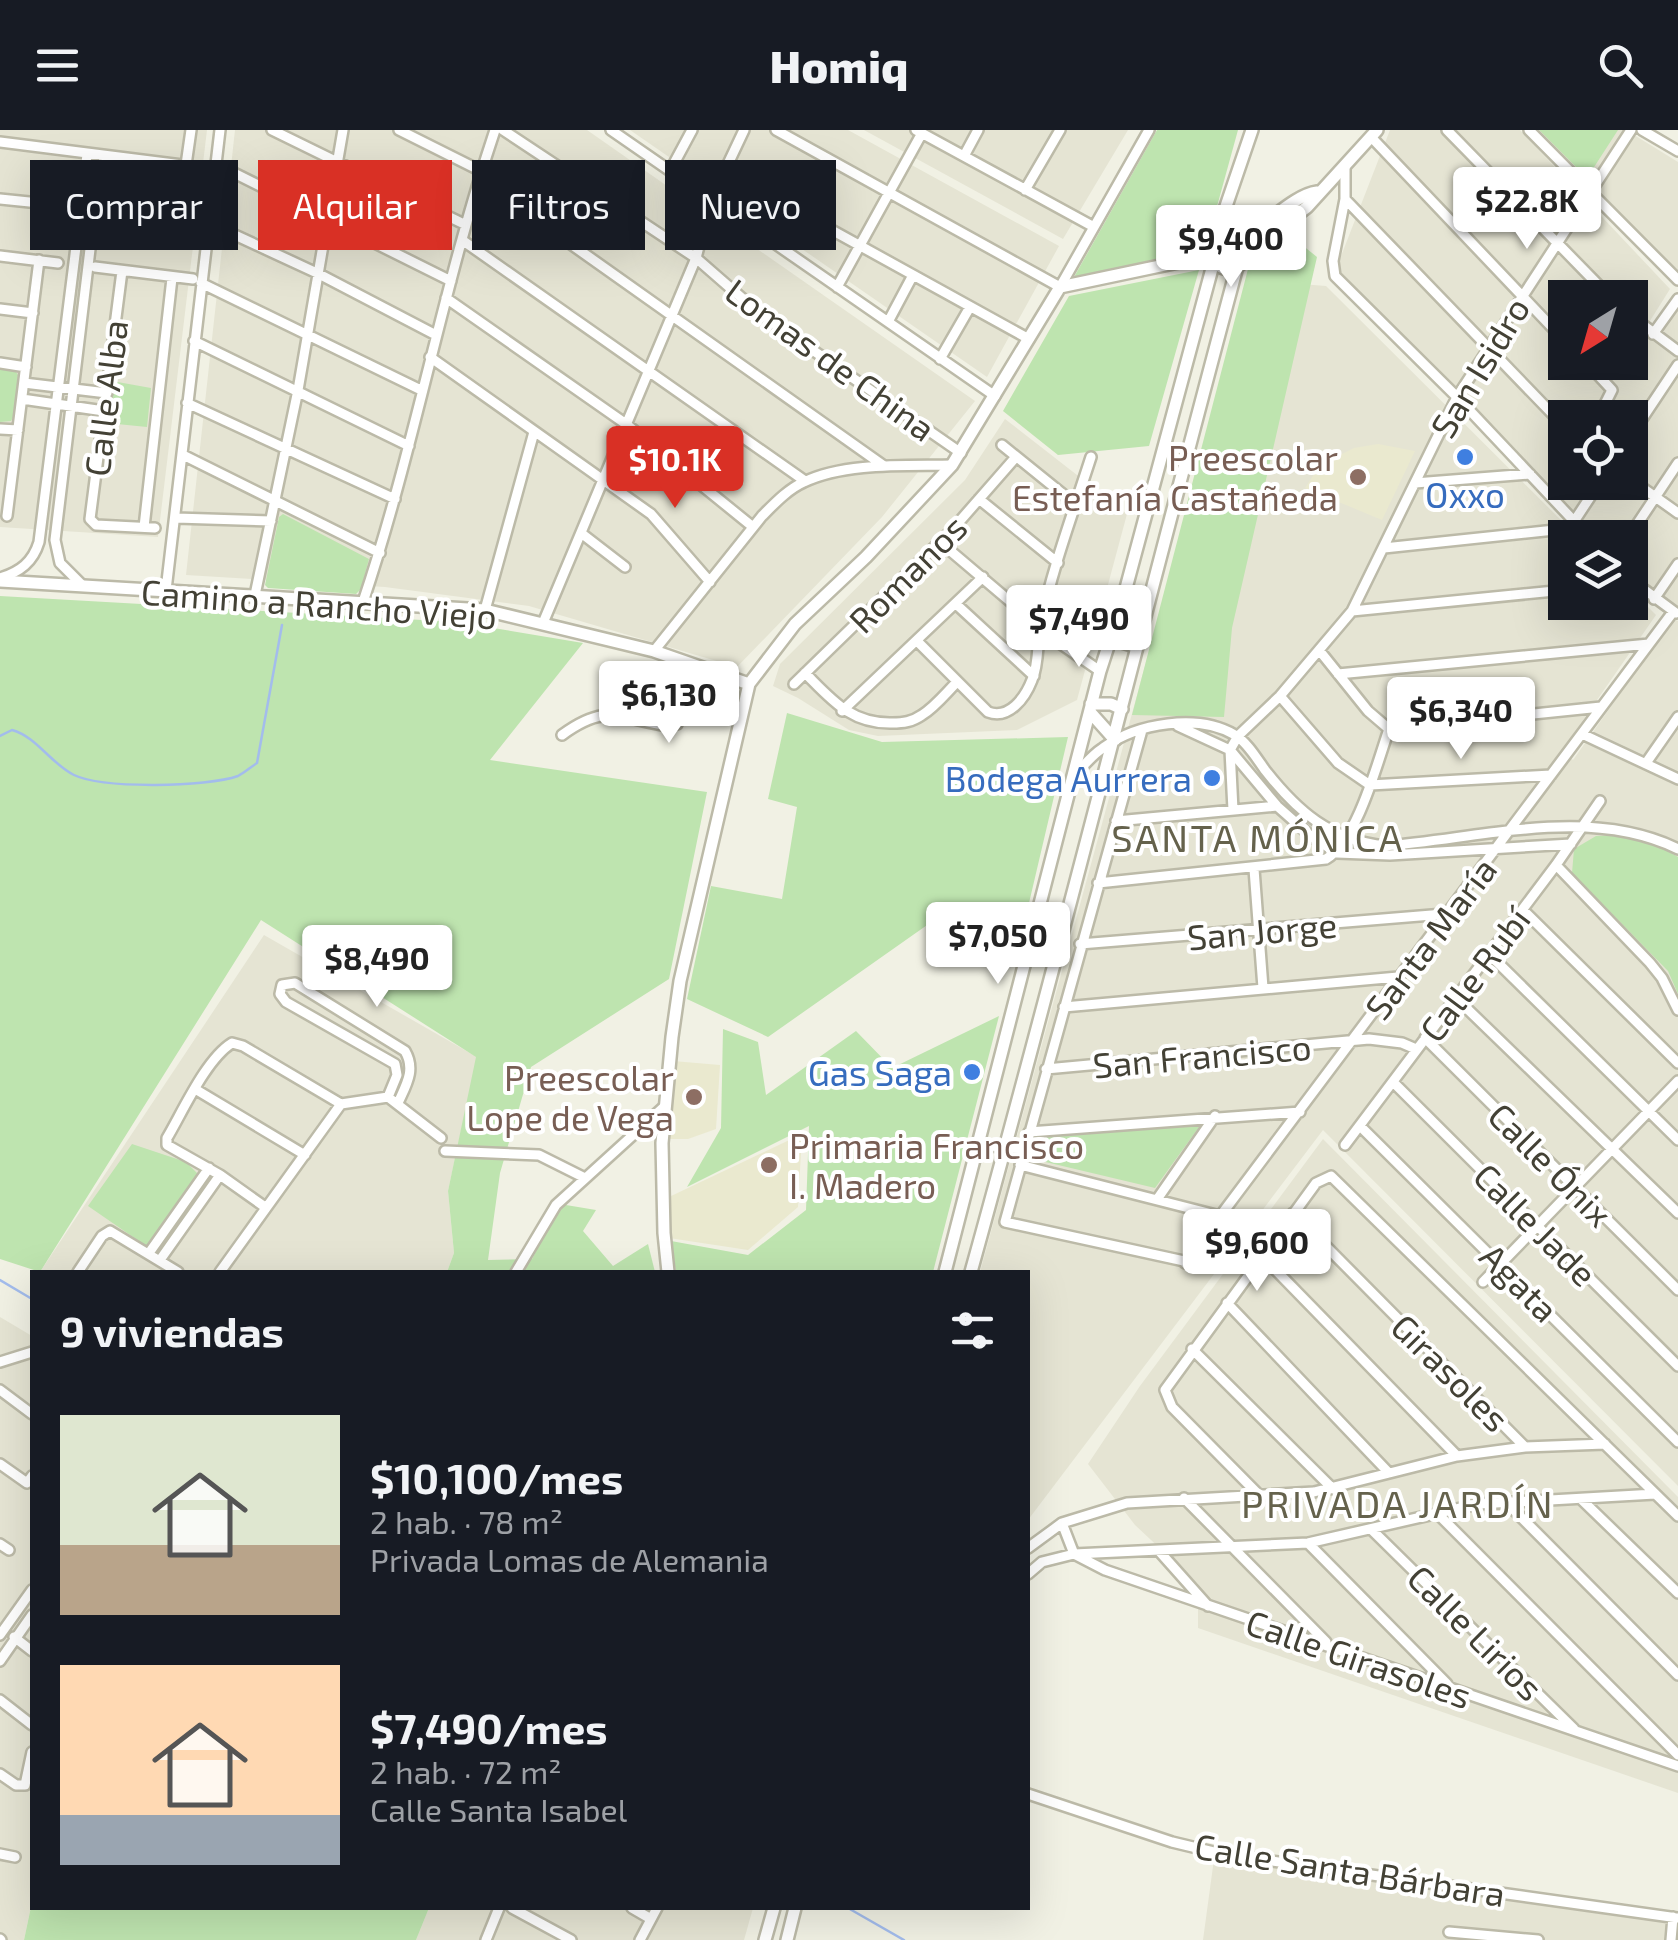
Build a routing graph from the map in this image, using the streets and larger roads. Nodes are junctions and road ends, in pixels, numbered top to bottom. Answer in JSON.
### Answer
{"nodes":[{"id":1,"x":190,"y":130,"type":"edge"},
{"id":2,"x":220,"y":130,"type":"edge"},
{"id":3,"x":272,"y":130,"type":"edge"},
{"id":4,"x":343,"y":130,"type":"edge"},
{"id":5,"x":399,"y":130,"type":"edge"},
{"id":6,"x":495,"y":130,"type":"edge"},
{"id":7,"x":503,"y":130,"type":"edge"},
{"id":8,"x":692,"y":130,"type":"edge"},
{"id":9,"x":744,"y":130,"type":"edge"},
{"id":10,"x":776,"y":130,"type":"edge"},
{"id":11,"x":978,"y":130,"type":"edge"},
{"id":12,"x":1060,"y":130,"type":"edge"},
{"id":13,"x":1148,"y":130,"type":"edge"},
{"id":14,"x":1252,"y":130,"type":"edge"},
{"id":15,"x":1447,"y":130,"type":"edge"},
{"id":16,"x":1529,"y":130,"type":"edge"},
{"id":17,"x":1631,"y":130,"type":"edge"},
{"id":18,"x":1642,"y":130,"type":"edge"},
{"id":19,"x":618,"y":132,"type":"edge"},
{"id":20,"x":919,"y":132,"type":"edge"},
{"id":21,"x":1374,"y":134,"type":"edge"},
{"id":22,"x":0,"y":142,"type":"edge"},
{"id":23,"x":1678,"y":151,"type":"edge"},
{"id":24,"x":87,"y":154,"type":"junction"},
{"id":25,"x":104,"y":156,"type":"junction"},
{"id":26,"x":964,"y":156,"type":"junction"},
{"id":27,"x":86,"y":160,"type":"edge"},
{"id":28,"x":103,"y":160,"type":"edge"},
{"id":29,"x":137,"y":160,"type":"edge"},
{"id":30,"x":187,"y":160,"type":"edge"},
{"id":31,"x":212,"y":160,"type":"edge"},
{"id":32,"x":337,"y":160,"type":"joint"},
{"id":33,"x":485,"y":160,"type":"edge"},
{"id":34,"x":676,"y":160,"type":"edge"},
{"id":35,"x":729,"y":160,"type":"edge"},
{"id":36,"x":665,"y":167,"type":"edge"},
{"id":37,"x":1345,"y":167,"type":"junction"},
{"id":38,"x":472,"y":171,"type":"edge"},
{"id":39,"x":1025,"y":190,"type":"junction"},
{"id":40,"x":892,"y":192,"type":"junction"},
{"id":41,"x":1317,"y":192,"type":"junction"},
{"id":42,"x":1588,"y":192,"type":"junction"},
{"id":43,"x":1344,"y":198,"type":"junction"},
{"id":44,"x":0,"y":199,"type":"edge"},
{"id":45,"x":30,"y":202,"type":"edge"},
{"id":46,"x":472,"y":204,"type":"edge"},
{"id":47,"x":1226,"y":208,"type":"junction"},
{"id":48,"x":452,"y":218,"type":"edge"},
{"id":49,"x":466,"y":225,"type":"junction"},
{"id":50,"x":1094,"y":227,"type":"junction"},
{"id":51,"x":836,"y":232,"type":"edge"},
{"id":52,"x":238,"y":238,"type":"edge"},
{"id":53,"x":1235,"y":239,"type":"junction"},
{"id":54,"x":462,"y":240,"type":"junction"},
{"id":55,"x":1217,"y":242,"type":"junction"},
{"id":56,"x":1556,"y":244,"type":"junction"},
{"id":57,"x":861,"y":246,"type":"junction"},
{"id":58,"x":75,"y":250,"type":"edge"},
{"id":59,"x":90,"y":250,"type":"edge"},
{"id":60,"x":201,"y":250,"type":"edge"},
{"id":61,"x":322,"y":250,"type":"edge"},
{"id":62,"x":389,"y":250,"type":"edge"},
{"id":63,"x":584,"y":250,"type":"edge"},
{"id":64,"x":698,"y":250,"type":"edge"},
{"id":65,"x":783,"y":250,"type":"edge"},
{"id":66,"x":1245,"y":254,"type":"junction"},
{"id":67,"x":0,"y":256,"type":"edge"},
{"id":68,"x":696,"y":258,"type":"junction"},
{"id":69,"x":1213,"y":258,"type":"junction"},
{"id":70,"x":39,"y":260,"type":"junction"},
{"id":71,"x":58,"y":262,"type":"dead end"},
{"id":72,"x":1237,"y":267,"type":"junction"},
{"id":73,"x":96,"y":268,"type":"dead end"},
{"id":74,"x":122,"y":271,"type":"junction"},
{"id":75,"x":319,"y":274,"type":"junction"},
{"id":76,"x":914,"y":275,"type":"junction"},
{"id":77,"x":172,"y":278,"type":"junction"},
{"id":78,"x":1593,"y":280,"type":"edge"},
{"id":79,"x":1678,"y":280,"type":"edge"},
{"id":80,"x":197,"y":281,"type":"junction"},
{"id":81,"x":451,"y":282,"type":"junction"},
{"id":82,"x":836,"y":287,"type":"junction"},
{"id":83,"x":1060,"y":287,"type":"junction"},
{"id":84,"x":1521,"y":295,"type":"junction"},
{"id":85,"x":446,"y":298,"type":"junction"},
{"id":86,"x":1678,"y":299,"type":"edge"},
{"id":87,"x":970,"y":307,"type":"junction"},
{"id":88,"x":0,"y":309,"type":"edge"},
{"id":89,"x":33,"y":313,"type":"junction"},
{"id":90,"x":672,"y":314,"type":"junction"},
{"id":91,"x":888,"y":322,"type":"junction"},
{"id":92,"x":1548,"y":323,"type":"edge"},
{"id":93,"x":1648,"y":330,"type":"edge"},
{"id":94,"x":308,"y":333,"type":"junction"},
{"id":95,"x":1653,"y":334,"type":"junction"},
{"id":96,"x":436,"y":335,"type":"junction"},
{"id":97,"x":1029,"y":339,"type":"junction"},
{"id":98,"x":194,"y":341,"type":"junction"},
{"id":99,"x":1490,"y":348,"type":"junction"},
{"id":100,"x":1678,"y":351,"type":"edge"},
{"id":101,"x":430,"y":357,"type":"junction"},
{"id":102,"x":940,"y":358,"type":"junction"},
{"id":103,"x":0,"y":363,"type":"edge"},
{"id":104,"x":1678,"y":364,"type":"edge"},
{"id":105,"x":26,"y":367,"type":"junction"},
{"id":106,"x":649,"y":369,"type":"junction"},
{"id":107,"x":24,"y":383,"type":"junction"},
{"id":108,"x":58,"y":387,"type":"junction"},
{"id":109,"x":71,"y":389,"type":"junction"},
{"id":110,"x":298,"y":390,"type":"junction"},
{"id":111,"x":421,"y":390,"type":"junction"},
{"id":112,"x":107,"y":392,"type":"junction"},
{"id":113,"x":994,"y":396,"type":"junction"},
{"id":114,"x":1457,"y":397,"type":"junction"},
{"id":115,"x":22,"y":399,"type":"junction"},
{"id":116,"x":187,"y":403,"type":"junction"},
{"id":117,"x":56,"y":404,"type":"junction"},
{"id":118,"x":69,"y":406,"type":"junction"},
{"id":119,"x":1548,"y":409,"type":"edge"},
{"id":120,"x":1648,"y":410,"type":"edge"},
{"id":121,"x":104,"y":411,"type":"junction"},
{"id":122,"x":626,"y":424,"type":"junction"},
{"id":123,"x":0,"y":428,"type":"edge"},
{"id":124,"x":18,"y":430,"type":"junction"},
{"id":125,"x":534,"y":432,"type":"junction"},
{"id":126,"x":408,"y":446,"type":"junction"},
{"id":127,"x":1002,"y":446,"type":"dead end"},
{"id":128,"x":286,"y":448,"type":"junction"},
{"id":129,"x":960,"y":453,"type":"junction"},
{"id":130,"x":182,"y":455,"type":"junction"},
{"id":131,"x":1090,"y":457,"type":"dead end"},
{"id":132,"x":1015,"y":458,"type":"junction"},
{"id":133,"x":1678,"y":463,"type":"edge"},
{"id":134,"x":952,"y":465,"type":"junction"},
{"id":135,"x":884,"y":466,"type":"junction"},
{"id":136,"x":1530,"y":474,"type":"junction"},
{"id":137,"x":1155,"y":478,"type":"junction"},
{"id":138,"x":0,"y":479,"type":"edge"},
{"id":139,"x":12,"y":480,"type":"junction"},
{"id":140,"x":604,"y":480,"type":"junction"},
{"id":141,"x":805,"y":482,"type":"junction"},
{"id":142,"x":1179,"y":483,"type":"junction"},
{"id":143,"x":1415,"y":483,"type":"junction"},
{"id":144,"x":1648,"y":492,"type":"edge"},
{"id":145,"x":1655,"y":497,"type":"junction"},
{"id":146,"x":395,"y":499,"type":"junction"},
{"id":147,"x":979,"y":499,"type":"junction"},
{"id":148,"x":1588,"y":500,"type":"edge"},
{"id":149,"x":275,"y":501,"type":"junction"},
{"id":150,"x":1075,"y":504,"type":"junction"},
{"id":151,"x":1678,"y":512,"type":"edge"},
{"id":152,"x":7,"y":516,"type":"dead end"},
{"id":153,"x":176,"y":518,"type":"junction"},
{"id":154,"x":42,"y":520,"type":"junction"},
{"id":155,"x":1574,"y":520,"type":"joint"},
{"id":156,"x":1640,"y":520,"type":"edge"},
{"id":157,"x":57,"y":521,"type":"junction"},
{"id":158,"x":271,"y":522,"type":"junction"},
{"id":159,"x":753,"y":528,"type":"junction"},
{"id":160,"x":1548,"y":531,"type":"edge"},
{"id":161,"x":581,"y":534,"type":"junction"},
{"id":162,"x":940,"y":542,"type":"junction"},
{"id":163,"x":1384,"y":548,"type":"junction"},
{"id":164,"x":380,"y":554,"type":"junction"},
{"id":165,"x":1058,"y":563,"type":"junction"},
{"id":166,"x":1678,"y":564,"type":"edge"},
{"id":167,"x":625,"y":567,"type":"dead end"},
{"id":168,"x":983,"y":578,"type":"junction"},
{"id":169,"x":0,"y":580,"type":"edge"},
{"id":170,"x":710,"y":582,"type":"junction"},
{"id":171,"x":85,"y":587,"type":"junction"},
{"id":172,"x":166,"y":590,"type":"junction"},
{"id":173,"x":1548,"y":592,"type":"edge"},
{"id":174,"x":255,"y":595,"type":"junction"},
{"id":175,"x":1648,"y":595,"type":"edge"},
{"id":176,"x":1654,"y":599,"type":"junction"},
{"id":177,"x":363,"y":602,"type":"junction"},
{"id":178,"x":1122,"y":603,"type":"junction"},
{"id":179,"x":956,"y":604,"type":"junction"},
{"id":180,"x":485,"y":610,"type":"junction"},
{"id":181,"x":1352,"y":611,"type":"junction"},
{"id":182,"x":1675,"y":613,"type":"edge"},
{"id":183,"x":543,"y":623,"type":"junction"},
{"id":184,"x":1040,"y":626,"type":"junction"},
{"id":185,"x":1051,"y":633,"type":"junction"},
{"id":186,"x":1142,"y":634,"type":"junction"},
{"id":187,"x":1110,"y":639,"type":"junction"},
{"id":188,"x":918,"y":642,"type":"junction"},
{"id":189,"x":1649,"y":644,"type":"junction"},
{"id":190,"x":1137,"y":648,"type":"junction"},
{"id":191,"x":1318,"y":650,"type":"junction"},
{"id":192,"x":654,"y":652,"type":"junction"},
{"id":193,"x":674,"y":658,"type":"junction"},
{"id":194,"x":1100,"y":671,"type":"junction"},
{"id":195,"x":805,"y":674,"type":"junction"},
{"id":196,"x":1338,"y":674,"type":"junction"},
{"id":197,"x":1034,"y":676,"type":"junction"},
{"id":198,"x":957,"y":682,"type":"junction"},
{"id":199,"x":749,"y":684,"type":"junction"},
{"id":200,"x":794,"y":684,"type":"dead end"},
{"id":201,"x":1280,"y":696,"type":"junction"},
{"id":202,"x":1601,"y":707,"type":"junction"},
{"id":203,"x":1091,"y":708,"type":"junction"},
{"id":204,"x":1122,"y":709,"type":"junction"},
{"id":205,"x":842,"y":711,"type":"junction"},
{"id":206,"x":1678,"y":718,"type":"edge"},
{"id":207,"x":1176,"y":725,"type":"junction"},
{"id":208,"x":1389,"y":729,"type":"junction"},
{"id":209,"x":1142,"y":730,"type":"junction"},
{"id":210,"x":1582,"y":734,"type":"junction"},
{"id":211,"x":562,"y":735,"type":"dead end"},
{"id":212,"x":1238,"y":736,"type":"junction"},
{"id":213,"x":1115,"y":740,"type":"junction"},
{"id":214,"x":1230,"y":750,"type":"junction"},
{"id":215,"x":1646,"y":763,"type":"junction"},
{"id":216,"x":1551,"y":775,"type":"junction"},
{"id":217,"x":1074,"y":777,"type":"junction"},
{"id":218,"x":1678,"y":780,"type":"edge"},
{"id":219,"x":1370,"y":786,"type":"junction"},
{"id":220,"x":1600,"y":801,"type":"dead end"},
{"id":221,"x":1277,"y":806,"type":"junction"},
{"id":222,"x":1233,"y":810,"type":"junction"},
{"id":223,"x":1116,"y":822,"type":"junction"},
{"id":224,"x":1582,"y":828,"type":"junction"},
{"id":225,"x":1507,"y":832,"type":"junction"},
{"id":226,"x":1345,"y":838,"type":"junction"},
{"id":227,"x":1571,"y":844,"type":"junction"},
{"id":228,"x":1498,"y":847,"type":"junction"},
{"id":229,"x":1678,"y":849,"type":"edge"},
{"id":230,"x":1337,"y":853,"type":"junction"},
{"id":231,"x":1556,"y":865,"type":"junction"},
{"id":232,"x":1254,"y":869,"type":"junction"},
{"id":233,"x":1098,"y":883,"type":"junction"},
{"id":234,"x":1522,"y":910,"type":"junction"},
{"id":235,"x":1444,"y":914,"type":"junction"},
{"id":236,"x":1258,"y":931,"type":"junction"},
{"id":237,"x":1080,"y":944,"type":"junction"},
{"id":238,"x":1489,"y":954,"type":"junction"},
{"id":239,"x":1398,"y":977,"type":"junction"},
{"id":240,"x":1263,"y":988,"type":"junction"},
{"id":241,"x":1456,"y":998,"type":"junction"},
{"id":242,"x":1064,"y":1007,"type":"junction"},
{"id":243,"x":1678,"y":1010,"type":"edge"},
{"id":244,"x":1425,"y":1038,"type":"junction"},
{"id":245,"x":1352,"y":1042,"type":"junction"},
{"id":246,"x":1416,"y":1049,"type":"junction"},
{"id":247,"x":1678,"y":1063,"type":"edge"},
{"id":248,"x":1046,"y":1069,"type":"junction"},
{"id":249,"x":397,"y":1075,"type":"junction"},
{"id":250,"x":410,"y":1075,"type":"junction"},
{"id":251,"x":1678,"y":1081,"type":"edge"},
{"id":252,"x":1394,"y":1083,"type":"junction"},
{"id":253,"x":195,"y":1090,"type":"junction"},
{"id":254,"x":388,"y":1098,"type":"junction"},
{"id":255,"x":398,"y":1103,"type":"junction"},
{"id":256,"x":341,"y":1104,"type":"junction"},
{"id":257,"x":666,"y":1104,"type":"junction"},
{"id":258,"x":1648,"y":1110,"type":"junction"},
{"id":259,"x":1300,"y":1112,"type":"junction"},
{"id":260,"x":1215,"y":1116,"type":"junction"},
{"id":261,"x":1360,"y":1126,"type":"junction"},
{"id":262,"x":1029,"y":1132,"type":"junction"},
{"id":263,"x":441,"y":1138,"type":"dead end"},
{"id":264,"x":1678,"y":1140,"type":"edge"},
{"id":265,"x":978,"y":1145,"type":"junction"},
{"id":266,"x":1345,"y":1145,"type":"dead end"},
{"id":267,"x":1006,"y":1146,"type":"junction"},
{"id":268,"x":1024,"y":1148,"type":"junction"},
{"id":269,"x":1612,"y":1148,"type":"junction"},
{"id":270,"x":446,"y":1151,"type":"dead end"},
{"id":271,"x":304,"y":1156,"type":"junction"},
{"id":272,"x":1020,"y":1165,"type":"junction"},
{"id":273,"x":208,"y":1168,"type":"junction"},
{"id":274,"x":220,"y":1175,"type":"junction"},
{"id":275,"x":585,"y":1178,"type":"junction"},
{"id":276,"x":1574,"y":1186,"type":"junction"},
{"id":277,"x":1158,"y":1198,"type":"junction"},
{"id":278,"x":266,"y":1207,"type":"junction"},
{"id":279,"x":1293,"y":1212,"type":"junction"},
{"id":280,"x":1678,"y":1213,"type":"edge"},
{"id":281,"x":1220,"y":1216,"type":"junction"},
{"id":282,"x":1538,"y":1226,"type":"junction"},
{"id":283,"x":149,"y":1252,"type":"junction"},
{"id":284,"x":1261,"y":1256,"type":"junction"},
{"id":285,"x":160,"y":1260,"type":"junction"},
{"id":286,"x":1184,"y":1263,"type":"junction"},
{"id":287,"x":1500,"y":1263,"type":"junction"},
{"id":288,"x":1207,"y":1266,"type":"dead end"},
{"id":289,"x":79,"y":1270,"type":"edge"},
{"id":290,"x":175,"y":1270,"type":"edge"},
{"id":291,"x":221,"y":1270,"type":"edge"},
{"id":292,"x":517,"y":1270,"type":"edge"},
{"id":293,"x":668,"y":1270,"type":"edge"},
{"id":294,"x":946,"y":1270,"type":"edge"},
{"id":295,"x":973,"y":1270,"type":"edge"},
{"id":296,"x":1484,"y":1282,"type":"dead end"},
{"id":297,"x":1678,"y":1290,"type":"edge"},
{"id":298,"x":1227,"y":1303,"type":"junction"},
{"id":299,"x":1192,"y":1349,"type":"junction"},
{"id":300,"x":30,"y":1353,"type":"edge"},
{"id":301,"x":0,"y":1362,"type":"edge"},
{"id":302,"x":1678,"y":1366,"type":"edge"},
{"id":303,"x":0,"y":1390,"type":"edge"},
{"id":304,"x":30,"y":1412,"type":"edge"},
{"id":305,"x":1678,"y":1442,"type":"edge"},
{"id":306,"x":1604,"y":1444,"type":"junction"},
{"id":307,"x":1525,"y":1447,"type":"junction"},
{"id":308,"x":1457,"y":1456,"type":"junction"},
{"id":309,"x":0,"y":1464,"type":"edge"},
{"id":310,"x":1390,"y":1473,"type":"junction"},
{"id":311,"x":30,"y":1481,"type":"edge"},
{"id":312,"x":1333,"y":1489,"type":"junction"},
{"id":313,"x":1656,"y":1494,"type":"junction"},
{"id":314,"x":1259,"y":1496,"type":"junction"},
{"id":315,"x":1184,"y":1498,"type":"junction"},
{"id":316,"x":1582,"y":1500,"type":"junction"},
{"id":317,"x":1508,"y":1503,"type":"junction"},
{"id":318,"x":1436,"y":1513,"type":"junction"},
{"id":319,"x":1678,"y":1516,"type":"edge"},
{"id":320,"x":1062,"y":1523,"type":"junction"},
{"id":321,"x":1374,"y":1531,"type":"junction"},
{"id":322,"x":1308,"y":1544,"type":"junction"},
{"id":323,"x":1030,"y":1547,"type":"edge"},
{"id":324,"x":1234,"y":1548,"type":"junction"},
{"id":325,"x":1159,"y":1552,"type":"junction"},
{"id":326,"x":1074,"y":1554,"type":"junction"},
{"id":327,"x":1030,"y":1572,"type":"edge"},
{"id":328,"x":30,"y":1593,"type":"edge"},
{"id":329,"x":1678,"y":1593,"type":"edge"},
{"id":330,"x":1210,"y":1608,"type":"junction"},
{"id":331,"x":30,"y":1618,"type":"edge"},
{"id":332,"x":2,"y":1632,"type":"edge"},
{"id":333,"x":16,"y":1638,"type":"junction"},
{"id":334,"x":1330,"y":1646,"type":"junction"},
{"id":335,"x":30,"y":1649,"type":"edge"},
{"id":336,"x":0,"y":1661,"type":"edge"},
{"id":337,"x":1678,"y":1676,"type":"edge"},
{"id":338,"x":1451,"y":1688,"type":"junction"},
{"id":339,"x":0,"y":1700,"type":"edge"},
{"id":340,"x":30,"y":1723,"type":"edge"},
{"id":341,"x":1579,"y":1733,"type":"junction"},
{"id":342,"x":1678,"y":1755,"type":"edge"},
{"id":343,"x":30,"y":1761,"type":"edge"},
{"id":344,"x":1678,"y":1766,"type":"edge"},
{"id":345,"x":0,"y":1774,"type":"edge"},
{"id":346,"x":1030,"y":1795,"type":"edge"},
{"id":347,"x":0,"y":1854,"type":"edge"},
{"id":348,"x":15,"y":1857,"type":"dead end"},
{"id":349,"x":498,"y":1910,"type":"edge"},
{"id":350,"x":516,"y":1910,"type":"edge"},
{"id":351,"x":635,"y":1910,"type":"edge"},
{"id":352,"x":656,"y":1910,"type":"edge"},
{"id":353,"x":773,"y":1910,"type":"edge"},
{"id":354,"x":795,"y":1910,"type":"edge"},
{"id":355,"x":1676,"y":1918,"type":"edge"},
{"id":356,"x":651,"y":1919,"type":"junction"},
{"id":357,"x":550,"y":1929,"type":"junction"},
{"id":358,"x":1449,"y":1932,"type":"dead end"},
{"id":359,"x":486,"y":1940,"type":"edge"},
{"id":360,"x":546,"y":1940,"type":"edge"},
{"id":361,"x":570,"y":1940,"type":"edge"},
{"id":362,"x":640,"y":1940,"type":"edge"},
{"id":363,"x":765,"y":1940,"type":"edge"},
{"id":364,"x":788,"y":1940,"type":"edge"},
{"id":365,"x":1538,"y":1940,"type":"edge"},
{"id":366,"x":1671,"y":1940,"type":"edge"}],
"edges":[{"from":1,"to":30,"type":"street"},
{"from":2,"to":31,"type":"street"},
{"from":3,"to":32,"type":"street"},
{"from":4,"to":32,"type":"street"},
{"from":5,"to":38,"type":"street"},
{"from":6,"to":33,"type":"street"},
{"from":7,"to":68,"type":"street","name":"Lomas de China"},
{"from":8,"to":34,"type":"street"},
{"from":9,"to":35,"type":"street"},
{"from":10,"to":40,"type":"street"},
{"from":11,"to":26,"type":"street"},
{"from":12,"to":39,"type":"street"},
{"from":13,"to":50,"type":"street"},
{"from":14,"to":47,"type":"street"},
{"from":15,"to":56,"type":"street"},
{"from":16,"to":42,"type":"street"},
{"from":17,"to":42,"type":"street","name":"San Isidro"},
{"from":18,"to":23,"type":"street"},
{"from":19,"to":36,"type":"street"},
{"from":20,"to":26,"type":"street"},
{"from":20,"to":40,"type":"street"},
{"from":21,"to":37,"type":"street"},
{"from":21,"to":84,"type":"street"},
{"from":22,"to":24,"type":"street"},
{"from":24,"to":25,"type":"street"},
{"from":24,"to":27,"type":"street"},
{"from":25,"to":28,"type":"street"},
{"from":25,"to":29,"type":"street"},
{"from":26,"to":39,"type":"street"},
{"from":37,"to":41,"type":"street"},
{"from":37,"to":43,"type":"street"},
{"from":39,"to":50,"type":"street"},
{"from":40,"to":57,"type":"street"},
{"from":40,"to":83,"type":"street"},
{"from":41,"to":53,"type":"street"},
{"from":41,"to":66,"type":"street"},
{"from":42,"to":56,"type":"street","name":"San Isidro"},
{"from":42,"to":79,"type":"street"},
{"from":43,"to":99,"type":"street"},
{"from":43,"to":114,"type":"street"},
{"from":44,"to":45,"type":"street"},
{"from":46,"to":49,"type":"street"},
{"from":47,"to":53,"type":"street"},
{"from":47,"to":55,"type":"street"},
{"from":48,"to":49,"type":"street"},
{"from":49,"to":54,"type":"street"},
{"from":50,"to":83,"type":"street"},
{"from":51,"to":57,"type":"street"},
{"from":52,"to":75,"type":"street"},
{"from":53,"to":55,"type":"street"},
{"from":53,"to":66,"type":"street"},
{"from":54,"to":81,"type":"street"},
{"from":54,"to":106,"type":"street"},
{"from":55,"to":69,"type":"street"},
{"from":56,"to":78,"type":"street"},
{"from":56,"to":84,"type":"street","name":"San Isidro"},
{"from":57,"to":76,"type":"street"},
{"from":57,"to":82,"type":"street"},
{"from":58,"to":108,"type":"street"},
{"from":59,"to":109,"type":"street"},
{"from":60,"to":80,"type":"street"},
{"from":61,"to":75,"type":"street"},
{"from":62,"to":81,"type":"street"},
{"from":63,"to":90,"type":"street"},
{"from":64,"to":68,"type":"street"},
{"from":65,"to":82,"type":"street"},
{"from":66,"to":72,"type":"street"},
{"from":67,"to":70,"type":"street"},
{"from":68,"to":90,"type":"street"},
{"from":68,"to":129,"type":"street","name":"Lomas de China"},
{"from":69,"to":72,"type":"street"},
{"from":69,"to":83,"type":"street"},
{"from":69,"to":137,"type":"street"},
{"from":70,"to":71,"type":"street"},
{"from":70,"to":89,"type":"street"},
{"from":72,"to":142,"type":"street"},
{"from":73,"to":74,"type":"street"},
{"from":74,"to":77,"type":"street"},
{"from":74,"to":112,"type":"street","name":"Calle Alba"},
{"from":75,"to":94,"type":"street"},
{"from":75,"to":96,"type":"street"},
{"from":76,"to":87,"type":"street"},
{"from":76,"to":91,"type":"street"},
{"from":77,"to":80,"type":"street"},
{"from":77,"to":121,"type":"street","name":"Calle Alba"},
{"from":80,"to":94,"type":"street"},
{"from":80,"to":98,"type":"street"},
{"from":81,"to":85,"type":"street"},
{"from":82,"to":91,"type":"street"},
{"from":83,"to":97,"type":"street"},
{"from":84,"to":92,"type":"street"},
{"from":84,"to":99,"type":"street","name":"San Isidro"},
{"from":85,"to":96,"type":"street"},
{"from":85,"to":122,"type":"street"},
{"from":86,"to":95,"type":"street"},
{"from":87,"to":97,"type":"street"},
{"from":87,"to":102,"type":"street"},
{"from":88,"to":89,"type":"street"},
{"from":89,"to":105,"type":"street"},
{"from":90,"to":106,"type":"street"},
{"from":90,"to":135,"type":"street"},
{"from":91,"to":102,"type":"street"},
{"from":93,"to":95,"type":"street"},
{"from":94,"to":110,"type":"street"},
{"from":94,"to":111,"type":"street"},
{"from":95,"to":100,"type":"street"},
{"from":96,"to":101,"type":"street"},
{"from":97,"to":113,"type":"street"},
{"from":98,"to":110,"type":"street"},
{"from":98,"to":116,"type":"street"},
{"from":99,"to":114,"type":"street","name":"San Isidro"},
{"from":99,"to":119,"type":"street"},
{"from":101,"to":111,"type":"street"},
{"from":101,"to":125,"type":"street"},
{"from":102,"to":113,"type":"street"},
{"from":103,"to":105,"type":"street"},
{"from":104,"to":120,"type":"street"},
{"from":105,"to":107,"type":"street"},
{"from":106,"to":122,"type":"street"},
{"from":106,"to":141,"type":"street"},
{"from":107,"to":108,"type":"street"},
{"from":107,"to":115,"type":"street"},
{"from":108,"to":109,"type":"street"},
{"from":108,"to":117,"type":"street"},
{"from":109,"to":112,"type":"street"},
{"from":109,"to":118,"type":"street"},
{"from":110,"to":126,"type":"street"},
{"from":110,"to":128,"type":"street"},
{"from":111,"to":126,"type":"street"},
{"from":112,"to":121,"type":"street","name":"Calle Alba"},
{"from":113,"to":129,"type":"street"},
{"from":114,"to":136,"type":"street"},
{"from":114,"to":143,"type":"street","name":"San Isidro"},
{"from":115,"to":117,"type":"street"},
{"from":115,"to":124,"type":"street"},
{"from":116,"to":128,"type":"street"},
{"from":116,"to":130,"type":"street"},
{"from":117,"to":118,"type":"street"},
{"from":117,"to":154,"type":"street"},
{"from":118,"to":121,"type":"street"},
{"from":118,"to":157,"type":"street"},
{"from":122,"to":140,"type":"street"},
{"from":122,"to":159,"type":"street"},
{"from":123,"to":124,"type":"street"},
{"from":124,"to":139,"type":"street"},
{"from":125,"to":140,"type":"street"},
{"from":125,"to":180,"type":"street"},
{"from":126,"to":146,"type":"street"},
{"from":127,"to":132,"type":"street"},
{"from":128,"to":146,"type":"street"},
{"from":128,"to":149,"type":"street"},
{"from":129,"to":134,"type":"street"},
{"from":130,"to":149,"type":"street"},
{"from":130,"to":153,"type":"street"},
{"from":131,"to":150,"type":"street"},
{"from":132,"to":147,"type":"street","name":"Romanos"},
{"from":132,"to":150,"type":"street"},
{"from":133,"to":145,"type":"street"},
{"from":134,"to":135,"type":"street"},
{"from":134,"to":199,"type":"street"},
{"from":135,"to":141,"type":"street"},
{"from":136,"to":143,"type":"street"},
{"from":136,"to":155,"type":"street"},
{"from":137,"to":142,"type":"street"},
{"from":137,"to":178,"type":"street"},
{"from":138,"to":139,"type":"street"},
{"from":139,"to":152,"type":"street"},
{"from":140,"to":161,"type":"street"},
{"from":140,"to":170,"type":"street"},
{"from":141,"to":159,"type":"street"},
{"from":142,"to":186,"type":"street"},
{"from":143,"to":163,"type":"street","name":"San Isidro"},
{"from":144,"to":145,"type":"street"},
{"from":145,"to":151,"type":"street"},
{"from":145,"to":156,"type":"street"},
{"from":146,"to":164,"type":"street"},
{"from":147,"to":162,"type":"street","name":"Romanos"},
{"from":147,"to":165,"type":"street"},
{"from":148,"to":155,"type":"street"},
{"from":149,"to":158,"type":"street"},
{"from":149,"to":164,"type":"street"},
{"from":150,"to":165,"type":"street"},
{"from":153,"to":158,"type":"street"},
{"from":153,"to":172,"type":"street"},
{"from":154,"to":157,"type":"street"},
{"from":154,"to":169,"type":"street"},
{"from":157,"to":171,"type":"street"},
{"from":158,"to":174,"type":"street"},
{"from":159,"to":170,"type":"street"},
{"from":160,"to":163,"type":"street"},
{"from":161,"to":167,"type":"street"},
{"from":161,"to":183,"type":"street"},
{"from":162,"to":168,"type":"street"},
{"from":162,"to":195,"type":"street","name":"Romanos"},
{"from":163,"to":181,"type":"street","name":"San Isidro"},
{"from":164,"to":177,"type":"street"},
{"from":165,"to":184,"type":"street"},
{"from":166,"to":176,"type":"street"},
{"from":168,"to":179,"type":"street"},
{"from":168,"to":184,"type":"street"},
{"from":169,"to":171,"type":"street","name":"Camino a Rancho Viejo"},
{"from":170,"to":192,"type":"street"},
{"from":171,"to":172,"type":"street","name":"Camino a Rancho Viejo"},
{"from":172,"to":174,"type":"street","name":"Camino a Rancho Viejo"},
{"from":173,"to":181,"type":"street"},
{"from":174,"to":177,"type":"street","name":"Camino a Rancho Viejo"},
{"from":175,"to":176,"type":"street"},
{"from":176,"to":182,"type":"street"},
{"from":177,"to":180,"type":"street","name":"Camino a Rancho Viejo"},
{"from":178,"to":186,"type":"street"},
{"from":178,"to":187,"type":"street"},
{"from":179,"to":188,"type":"street"},
{"from":179,"to":197,"type":"street"},
{"from":180,"to":183,"type":"street","name":"Camino a Rancho Viejo"},
{"from":181,"to":191,"type":"street","name":"San Isidro"},
{"from":182,"to":189,"type":"street","name":"Santa María"},
{"from":183,"to":192,"type":"street","name":"Camino a Rancho Viejo"},
{"from":184,"to":185,"type":"street"},
{"from":184,"to":197,"type":"street"},
{"from":185,"to":187,"type":"street"},
{"from":185,"to":194,"type":"street"},
{"from":186,"to":190,"type":"street"},
{"from":187,"to":190,"type":"street"},
{"from":187,"to":194,"type":"street"},
{"from":188,"to":198,"type":"street"},
{"from":188,"to":205,"type":"street"},
{"from":189,"to":196,"type":"street"},
{"from":189,"to":202,"type":"street","name":"Santa María"},
{"from":190,"to":204,"type":"street"},
{"from":191,"to":196,"type":"street"},
{"from":191,"to":201,"type":"street","name":"San Isidro"},
{"from":192,"to":193,"type":"street","name":"Camino a Rancho Viejo"},
{"from":193,"to":199,"type":"street","name":"Camino a Rancho Viejo"},
{"from":193,"to":211,"type":"street"},
{"from":194,"to":203,"type":"street"},
{"from":195,"to":200,"type":"street","name":"Romanos"},
{"from":195,"to":205,"type":"street"},
{"from":196,"to":208,"type":"street"},
{"from":197,"to":198,"type":"street"},
{"from":198,"to":205,"type":"street"},
{"from":199,"to":257,"type":"street"},
{"from":201,"to":212,"type":"street","name":"San Isidro"},
{"from":201,"to":219,"type":"street"},
{"from":202,"to":208,"type":"street"},
{"from":202,"to":210,"type":"street","name":"Santa María"},
{"from":203,"to":204,"type":"street"},
{"from":203,"to":213,"type":"street"},
{"from":203,"to":217,"type":"street"},
{"from":204,"to":213,"type":"street"},
{"from":206,"to":215,"type":"street"},
{"from":207,"to":209,"type":"street"},
{"from":207,"to":212,"type":"street"},
{"from":207,"to":214,"type":"street"},
{"from":208,"to":219,"type":"street"},
{"from":209,"to":213,"type":"street"},
{"from":209,"to":223,"type":"street"},
{"from":210,"to":215,"type":"street"},
{"from":210,"to":216,"type":"street","name":"Santa María"},
{"from":212,"to":214,"type":"street","name":"San Isidro"},
{"from":212,"to":226,"type":"street"},
{"from":213,"to":217,"type":"street"},
{"from":213,"to":267,"type":"street"},
{"from":214,"to":221,"type":"street"},
{"from":214,"to":222,"type":"street"},
{"from":215,"to":218,"type":"street"},
{"from":216,"to":219,"type":"street"},
{"from":216,"to":225,"type":"street","name":"Santa María"},
{"from":217,"to":265,"type":"street"},
{"from":219,"to":226,"type":"street"},
{"from":220,"to":224,"type":"street","name":"Calle Rubí"},
{"from":221,"to":222,"type":"street"},
{"from":221,"to":230,"type":"street"},
{"from":222,"to":223,"type":"street"},
{"from":223,"to":233,"type":"street"},
{"from":224,"to":225,"type":"street"},
{"from":224,"to":227,"type":"street","name":"Calle Rubí"},
{"from":224,"to":229,"type":"street"},
{"from":225,"to":226,"type":"street"},
{"from":225,"to":228,"type":"street","name":"Santa María"},
{"from":226,"to":230,"type":"street"},
{"from":227,"to":228,"type":"street"},
{"from":227,"to":231,"type":"street","name":"Calle Rubí"},
{"from":228,"to":230,"type":"street"},
{"from":228,"to":235,"type":"street","name":"Santa María"},
{"from":230,"to":232,"type":"street"},
{"from":231,"to":234,"type":"street","name":"Calle Rubí"},
{"from":231,"to":243,"type":"street"},
{"from":232,"to":233,"type":"street"},
{"from":232,"to":236,"type":"street"},
{"from":233,"to":237,"type":"street"},
{"from":234,"to":238,"type":"street","name":"Calle Rubí"},
{"from":234,"to":247,"type":"street"},
{"from":235,"to":236,"type":"street","name":"San Jorge"},
{"from":235,"to":239,"type":"street","name":"Santa María"},
{"from":236,"to":237,"type":"street","name":"San Jorge"},
{"from":236,"to":240,"type":"street"},
{"from":237,"to":242,"type":"street"},
{"from":238,"to":241,"type":"street","name":"Calle Rubí"},
{"from":238,"to":258,"type":"street"},
{"from":239,"to":240,"type":"street"},
{"from":239,"to":245,"type":"street","name":"Santa María"},
{"from":240,"to":242,"type":"street"},
{"from":241,"to":244,"type":"street","name":"Calle Rubí"},
{"from":241,"to":269,"type":"street"},
{"from":242,"to":248,"type":"street"},
{"from":244,"to":246,"type":"street","name":"Calle Rubí"},
{"from":244,"to":276,"type":"street","name":"Calle Ónix"},
{"from":245,"to":246,"type":"street","name":"San Francisco"},
{"from":245,"to":248,"type":"street","name":"San Francisco"},
{"from":245,"to":259,"type":"street","name":"Santa María"},
{"from":246,"to":252,"type":"street","name":"Calle Rubí"},
{"from":248,"to":262,"type":"street"},
{"from":249,"to":250,"type":"street"},
{"from":249,"to":250,"type":"street"},
{"from":249,"to":254,"type":"street"},
{"from":250,"to":255,"type":"street"},
{"from":251,"to":258,"type":"street"},
{"from":252,"to":261,"type":"street","name":"Calle Rubí"},
{"from":252,"to":282,"type":"street","name":"Calle Jade"},
{"from":253,"to":256,"type":"street"},
{"from":253,"to":271,"type":"street"},
{"from":253,"to":273,"type":"street"},
{"from":254,"to":255,"type":"street"},
{"from":254,"to":256,"type":"street"},
{"from":255,"to":263,"type":"street"},
{"from":256,"to":271,"type":"street"},
{"from":257,"to":275,"type":"street"},
{"from":257,"to":293,"type":"street"},
{"from":258,"to":264,"type":"street"},
{"from":258,"to":269,"type":"street"},
{"from":259,"to":260,"type":"street"},
{"from":259,"to":281,"type":"street","name":"Santa María"},
{"from":260,"to":262,"type":"street"},
{"from":260,"to":277,"type":"street"},
{"from":261,"to":266,"type":"street","name":"Calle Rubí"},
{"from":261,"to":287,"type":"street","name":"Agata"},
{"from":262,"to":268,"type":"street"},
{"from":265,"to":267,"type":"street"},
{"from":265,"to":294,"type":"street"},
{"from":267,"to":268,"type":"street"},
{"from":267,"to":295,"type":"street"},
{"from":268,"to":272,"type":"street"},
{"from":269,"to":276,"type":"street"},
{"from":269,"to":280,"type":"street"},
{"from":270,"to":275,"type":"street"},
{"from":271,"to":278,"type":"street"},
{"from":272,"to":277,"type":"street"},
{"from":272,"to":286,"type":"street"},
{"from":273,"to":274,"type":"street"},
{"from":273,"to":283,"type":"street"},
{"from":274,"to":278,"type":"street"},
{"from":274,"to":285,"type":"street"},
{"from":275,"to":292,"type":"street"},
{"from":276,"to":282,"type":"street"},
{"from":276,"to":297,"type":"street","name":"Calle Ónix"},
{"from":277,"to":281,"type":"street"},
{"from":278,"to":291,"type":"street"},
{"from":279,"to":284,"type":"street"},
{"from":279,"to":306,"type":"street"},
{"from":279,"to":307,"type":"street","name":"Girasoles"},
{"from":281,"to":286,"type":"street","name":"Santa María"},
{"from":282,"to":287,"type":"street"},
{"from":282,"to":302,"type":"street","name":"Calle Jade"},
{"from":283,"to":285,"type":"street"},
{"from":283,"to":289,"type":"street"},
{"from":284,"to":298,"type":"street"},
{"from":284,"to":308,"type":"street"},
{"from":285,"to":290,"type":"street"},
{"from":286,"to":288,"type":"street"},
{"from":287,"to":296,"type":"street"},
{"from":287,"to":305,"type":"street","name":"Agata"},
{"from":298,"to":299,"type":"street"},
{"from":298,"to":310,"type":"street"},
{"from":299,"to":312,"type":"street"},
{"from":299,"to":314,"type":"street"},
{"from":300,"to":301,"type":"street"},
{"from":303,"to":304,"type":"street"},
{"from":306,"to":307,"type":"street"},
{"from":306,"to":313,"type":"street"},
{"from":307,"to":308,"type":"street"},
{"from":308,"to":310,"type":"street"},
{"from":309,"to":311,"type":"street"},
{"from":310,"to":312,"type":"street"},
{"from":312,"to":314,"type":"street"},
{"from":313,"to":316,"type":"street"},
{"from":313,"to":319,"type":"street"},
{"from":314,"to":315,"type":"street"},
{"from":315,"to":320,"type":"street"},
{"from":315,"to":324,"type":"street"},
{"from":316,"to":317,"type":"street"},
{"from":316,"to":329,"type":"street"},
{"from":317,"to":318,"type":"street"},
{"from":317,"to":337,"type":"street"},
{"from":318,"to":321,"type":"street"},
{"from":318,"to":342,"type":"street"},
{"from":320,"to":323,"type":"street"},
{"from":320,"to":326,"type":"street"},
{"from":321,"to":322,"type":"street"},
{"from":321,"to":341,"type":"street","name":"Calle Lirios"},
{"from":322,"to":324,"type":"street"},
{"from":322,"to":338,"type":"street"},
{"from":324,"to":325,"type":"street"},
{"from":324,"to":334,"type":"street"},
{"from":325,"to":326,"type":"street"},
{"from":325,"to":330,"type":"street"},
{"from":326,"to":327,"type":"street"},
{"from":326,"to":330,"type":"street","name":"Calle Girasoles"},
{"from":328,"to":332,"type":"street"},
{"from":330,"to":334,"type":"street","name":"Calle Girasoles"},
{"from":331,"to":333,"type":"street"},
{"from":332,"to":333,"type":"street"},
{"from":333,"to":335,"type":"street"},
{"from":333,"to":336,"type":"street"},
{"from":334,"to":338,"type":"street","name":"Calle Girasoles"},
{"from":338,"to":341,"type":"street","name":"Calle Girasoles"},
{"from":339,"to":340,"type":"street"},
{"from":341,"to":344,"type":"street","name":"Calle Girasoles"},
{"from":343,"to":345,"type":"street"},
{"from":346,"to":355,"type":"street","name":"Calle Santa Bárbara"},
{"from":347,"to":348,"type":"street"},
{"from":349,"to":359,"type":"street"},
{"from":350,"to":357,"type":"street"},
{"from":351,"to":356,"type":"street"},
{"from":352,"to":356,"type":"street"},
{"from":353,"to":363,"type":"street"},
{"from":354,"to":364,"type":"street"},
{"from":355,"to":366,"type":"street"},
{"from":356,"to":362,"type":"street"},
{"from":357,"to":360,"type":"street"},
{"from":357,"to":361,"type":"street"},
{"from":358,"to":365,"type":"street"}]}
